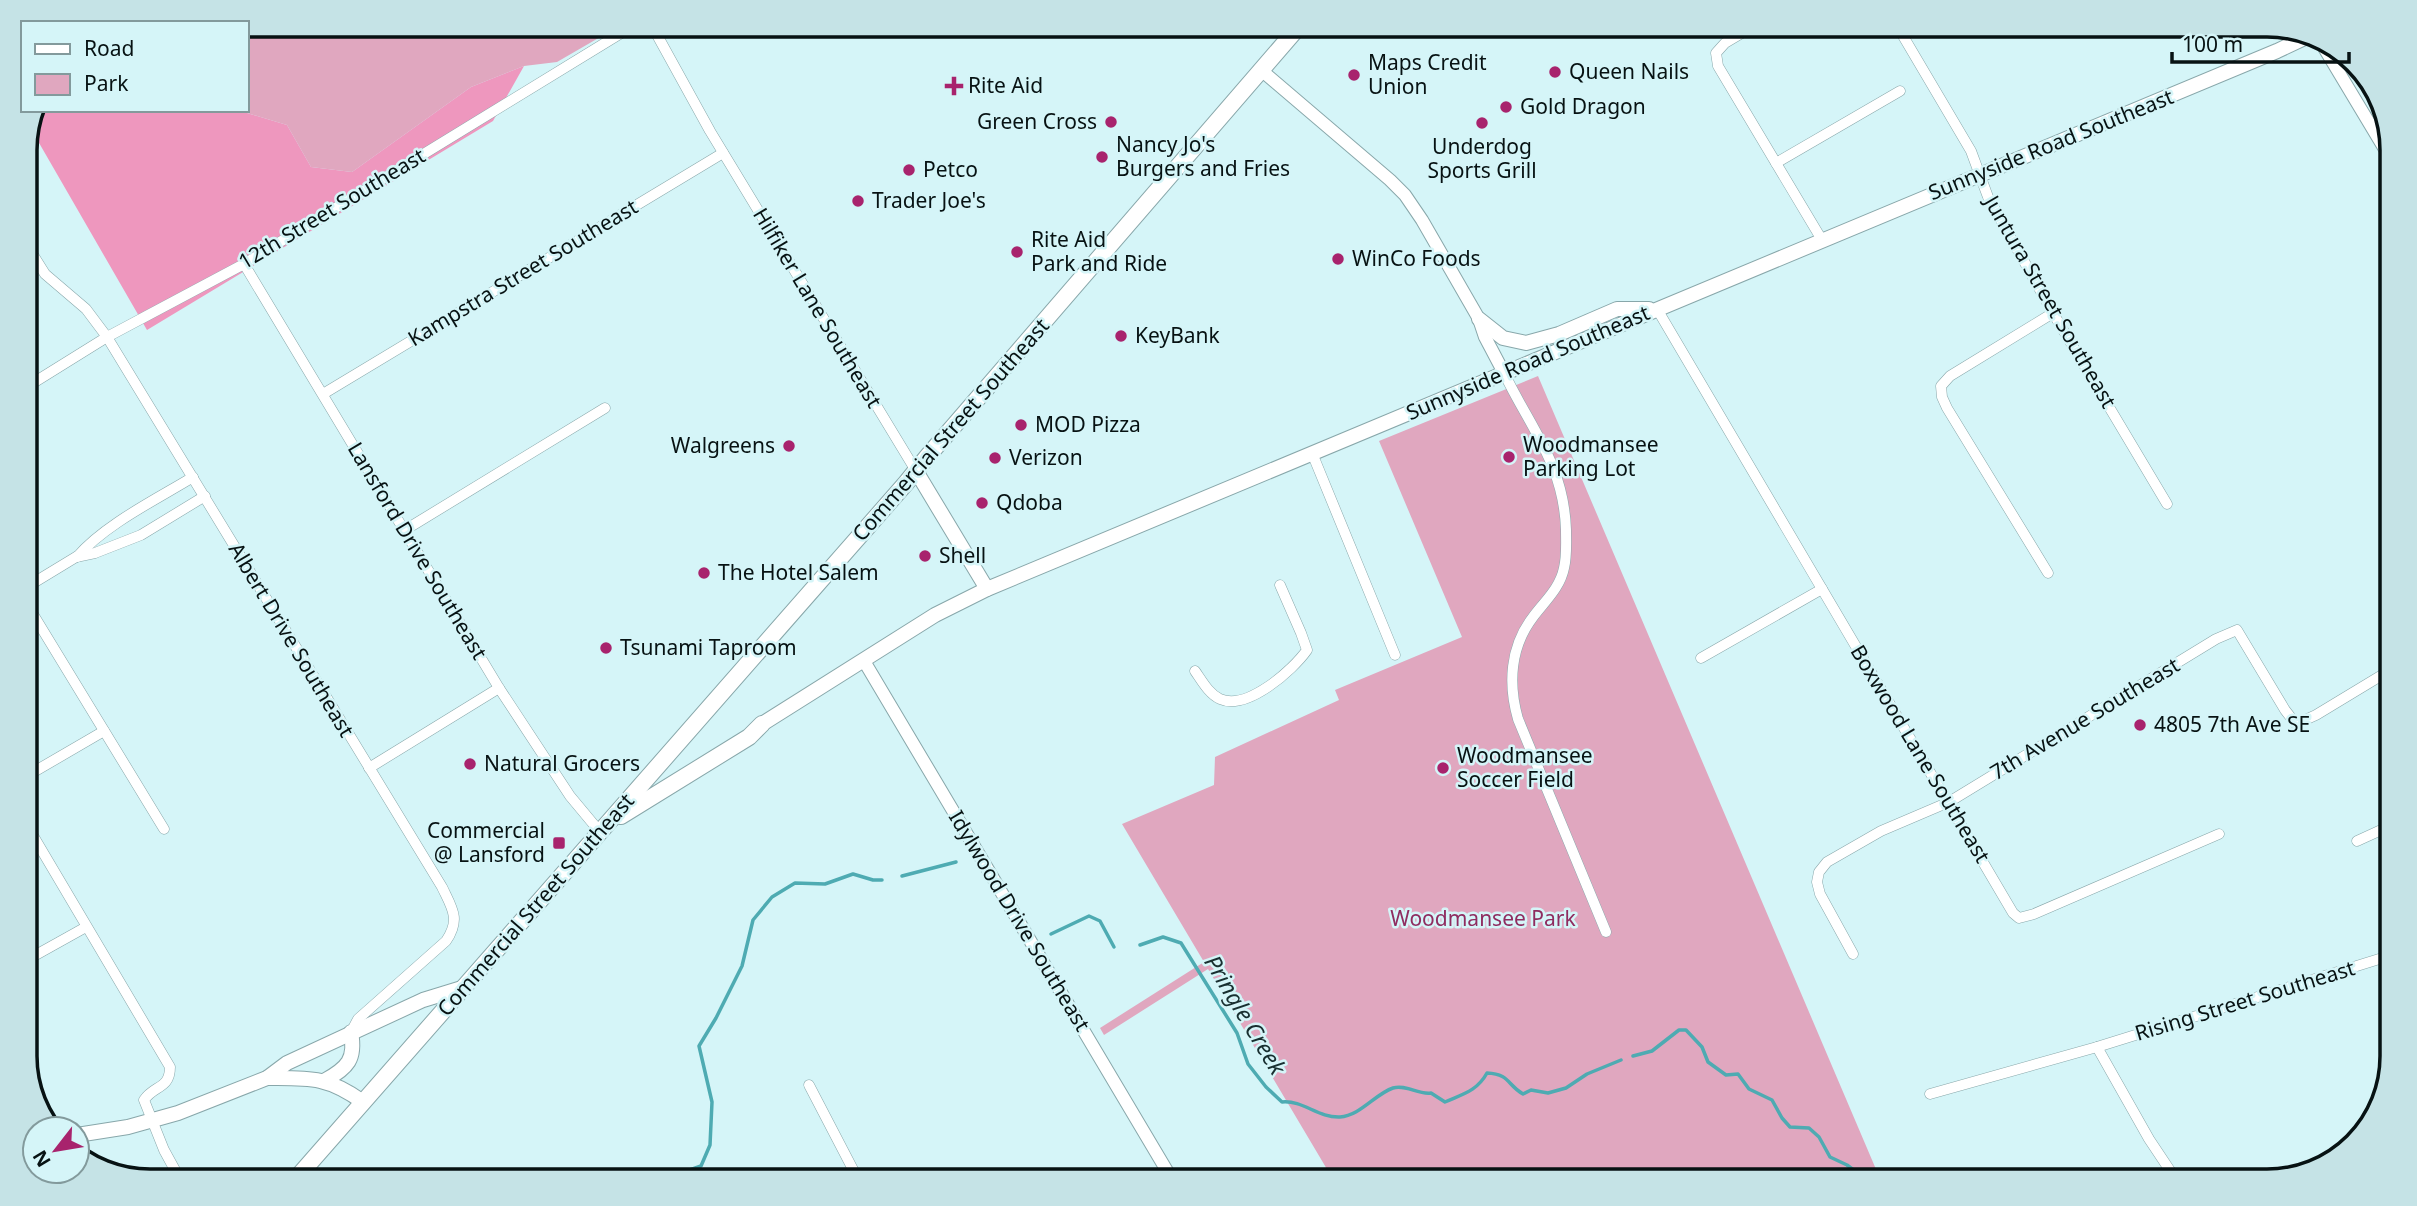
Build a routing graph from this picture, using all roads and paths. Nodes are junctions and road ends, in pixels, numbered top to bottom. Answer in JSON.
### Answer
{"nodes":[{"id":1,"x":615,"y":37,"type":"edge"},
{"id":2,"x":658,"y":37,"type":"edge"},
{"id":3,"x":1290,"y":37,"type":"edge"},
{"id":4,"x":1735,"y":37,"type":"edge"},
{"id":5,"x":1904,"y":37,"type":"edge"},
{"id":6,"x":2297,"y":41,"type":"edge"},
{"id":7,"x":2327,"y":54,"type":"edge"},
{"id":8,"x":1261,"y":70,"type":"junction"},
{"id":9,"x":1900,"y":91,"type":"dead end"},
{"id":10,"x":2380,"y":141,"type":"edge"},
{"id":11,"x":723,"y":153,"type":"junction"},
{"id":12,"x":1776,"y":163,"type":"junction"},
{"id":13,"x":1979,"y":175,"type":"junction"},
{"id":14,"x":1822,"y":240,"type":"junction"},
{"id":15,"x":37,"y":261,"type":"edge"},
{"id":16,"x":244,"y":264,"type":"junction"},
{"id":17,"x":1657,"y":309,"type":"junction"},
{"id":18,"x":2053,"y":313,"type":"junction"},
{"id":19,"x":1479,"y":319,"type":"junction"},
{"id":20,"x":107,"y":337,"type":"junction"},
{"id":21,"x":1504,"y":373,"type":"junction"},
{"id":22,"x":37,"y":380,"type":"edge"},
{"id":23,"x":323,"y":394,"type":"junction"},
{"id":24,"x":605,"y":408,"type":"dead end"},
{"id":25,"x":1312,"y":453,"type":"junction"},
{"id":26,"x":916,"y":471,"type":"junction"},
{"id":27,"x":193,"y":477,"type":"junction"},
{"id":28,"x":205,"y":496,"type":"junction"},
{"id":29,"x":2168,"y":504,"type":"dead end"},
{"id":30,"x":405,"y":530,"type":"junction"},
{"id":31,"x":76,"y":557,"type":"junction"},
{"id":32,"x":2048,"y":573,"type":"dead end"},
{"id":33,"x":37,"y":581,"type":"edge"},
{"id":34,"x":1280,"y":585,"type":"dead end"},
{"id":35,"x":987,"y":589,"type":"junction"},
{"id":36,"x":1822,"y":589,"type":"junction"},
{"id":37,"x":37,"y":621,"type":"edge"},
{"id":38,"x":1395,"y":655,"type":"dead end"},
{"id":39,"x":1701,"y":658,"type":"dead end"},
{"id":40,"x":864,"y":661,"type":"junction"},
{"id":41,"x":1195,"y":671,"type":"dead end"},
{"id":42,"x":2380,"y":676,"type":"edge"},
{"id":43,"x":499,"y":688,"type":"junction"},
{"id":44,"x":762,"y":724,"type":"joint"},
{"id":45,"x":104,"y":731,"type":"junction"},
{"id":46,"x":369,"y":768,"type":"junction"},
{"id":47,"x":37,"y":770,"type":"edge"},
{"id":48,"x":1949,"y":802,"type":"junction"},
{"id":49,"x":604,"y":828,"type":"junction"},
{"id":50,"x":164,"y":829,"type":"dead end"},
{"id":51,"x":2380,"y":830,"type":"edge"},
{"id":52,"x":2219,"y":834,"type":"dead end"},
{"id":53,"x":2357,"y":841,"type":"dead end"},
{"id":54,"x":37,"y":843,"type":"edge"},
{"id":55,"x":86,"y":927,"type":"junction"},
{"id":56,"x":1606,"y":932,"type":"dead end"},
{"id":57,"x":37,"y":954,"type":"edge"},
{"id":58,"x":1853,"y":954,"type":"dead end"},
{"id":59,"x":2380,"y":959,"type":"edge"},
{"id":60,"x":462,"y":988,"type":"junction"},
{"id":61,"x":351,"y":1031,"type":"junction"},
{"id":62,"x":2097,"y":1047,"type":"junction"},
{"id":63,"x":267,"y":1078,"type":"junction"},
{"id":64,"x":324,"y":1081,"type":"junction"},
{"id":65,"x":809,"y":1085,"type":"dead end"},
{"id":66,"x":1930,"y":1094,"type":"dead end"},
{"id":67,"x":363,"y":1102,"type":"junction"},
{"id":68,"x":152,"y":1121,"type":"junction"},
{"id":69,"x":91,"y":1132,"type":"edge"},
{"id":70,"x":175,"y":1169,"type":"edge"},
{"id":71,"x":304,"y":1169,"type":"edge"},
{"id":72,"x":853,"y":1169,"type":"edge"},
{"id":73,"x":1166,"y":1169,"type":"edge"},
{"id":74,"x":2169,"y":1169,"type":"edge"}],
"edges":[{"from":1,"to":16,"type":"street","name":"12th Street Southeast"},
{"from":2,"to":11,"type":"street","name":"Hilfiker Lane Southeast"},
{"from":3,"to":8,"type":"main road","name":"Commercial Street Southeast"},
{"from":4,"to":12,"type":"street"},
{"from":5,"to":13,"type":"street","name":"Juntura Street Southeast"},
{"from":6,"to":13,"type":"main road","name":"Sunnyside Road Southeast"},
{"from":7,"to":10,"type":"street"},
{"from":8,"to":19,"type":"street"},
{"from":8,"to":26,"type":"main road","name":"Commercial Street Southeast"},
{"from":9,"to":12,"type":"street"},
{"from":11,"to":23,"type":"street","name":"Kampstra Street Southeast"},
{"from":11,"to":26,"type":"street","name":"Hilfiker Lane Southeast"},
{"from":12,"to":14,"type":"street"},
{"from":13,"to":14,"type":"main road","name":"Sunnyside Road Southeast"},
{"from":13,"to":18,"type":"street","name":"Juntura Street Southeast"},
{"from":14,"to":17,"type":"main road","name":"Sunnyside Road Southeast"},
{"from":15,"to":20,"type":"street","name":"Albert Drive Southeast"},
{"from":16,"to":20,"type":"street","name":"12th Street Southeast"},
{"from":16,"to":23,"type":"street","name":"Lansford Drive Southeast"},
{"from":17,"to":19,"type":"main road"},
{"from":17,"to":21,"type":"main road","name":"Sunnyside Road Southeast"},
{"from":17,"to":36,"type":"street","name":"Boxwood Lane Southeast"},
{"from":18,"to":29,"type":"street","name":"Juntura Street Southeast"},
{"from":18,"to":32,"type":"street"},
{"from":19,"to":21,"type":"street"},
{"from":20,"to":22,"type":"street","name":"12th Street Southeast"},
{"from":20,"to":27,"type":"street","name":"Albert Drive Southeast"},
{"from":21,"to":25,"type":"main road","name":"Sunnyside Road Southeast"},
{"from":21,"to":56,"type":"street"},
{"from":23,"to":30,"type":"street","name":"Lansford Drive Southeast"},
{"from":24,"to":30,"type":"street"},
{"from":25,"to":35,"type":"main road","name":"Sunnyside Road Southeast"},
{"from":25,"to":38,"type":"street"},
{"from":26,"to":35,"type":"main road","name":"Hilfiker Lane Southeast"},
{"from":26,"to":49,"type":"main road","name":"Commercial Street Southeast"},
{"from":27,"to":28,"type":"street","name":"Albert Drive Southeast"},
{"from":27,"to":31,"type":"street"},
{"from":28,"to":31,"type":"street"},
{"from":28,"to":46,"type":"street","name":"Albert Drive Southeast"},
{"from":30,"to":43,"type":"street","name":"Lansford Drive Southeast"},
{"from":31,"to":33,"type":"street"},
{"from":34,"to":41,"type":"street"},
{"from":35,"to":40,"type":"main road","name":"Sunnyside Road Southeast"},
{"from":36,"to":39,"type":"street"},
{"from":36,"to":48,"type":"street","name":"Boxwood Lane Southeast"},
{"from":37,"to":45,"type":"street"},
{"from":40,"to":44,"type":"main road","name":"Sunnyside Road Southeast"},
{"from":40,"to":73,"type":"street","name":"Idylwood Drive Southeast"},
{"from":42,"to":48,"type":"street","name":"7th Avenue Southeast"},
{"from":43,"to":46,"type":"street"},
{"from":43,"to":49,"type":"street","name":"Lansford Drive Southeast"},
{"from":44,"to":49,"type":"main road"},
{"from":45,"to":47,"type":"street"},
{"from":45,"to":50,"type":"street"},
{"from":46,"to":61,"type":"street","name":"Albert Drive Southeast"},
{"from":48,"to":52,"type":"street","name":"Boxwood Lane Southeast"},
{"from":48,"to":58,"type":"street","name":"7th Avenue Southeast"},
{"from":49,"to":60,"type":"main road","name":"Commercial Street Southeast"},
{"from":51,"to":53,"type":"street"},
{"from":54,"to":55,"type":"street"},
{"from":55,"to":57,"type":"street"},
{"from":55,"to":68,"type":"street"},
{"from":59,"to":62,"type":"street","name":"Rising Street Southeast"},
{"from":60,"to":61,"type":"main road"},
{"from":60,"to":67,"type":"main road","name":"Commercial Street Southeast"},
{"from":61,"to":63,"type":"main road"},
{"from":61,"to":64,"type":"main road"},
{"from":62,"to":66,"type":"street","name":"Rising Street Southeast"},
{"from":62,"to":74,"type":"street"},
{"from":63,"to":64,"type":"main road"},
{"from":63,"to":68,"type":"main road"},
{"from":64,"to":67,"type":"main road"},
{"from":65,"to":72,"type":"street"},
{"from":67,"to":71,"type":"main road","name":"Commercial Street Southeast"},
{"from":68,"to":69,"type":"main road"},
{"from":68,"to":70,"type":"street"}]}
